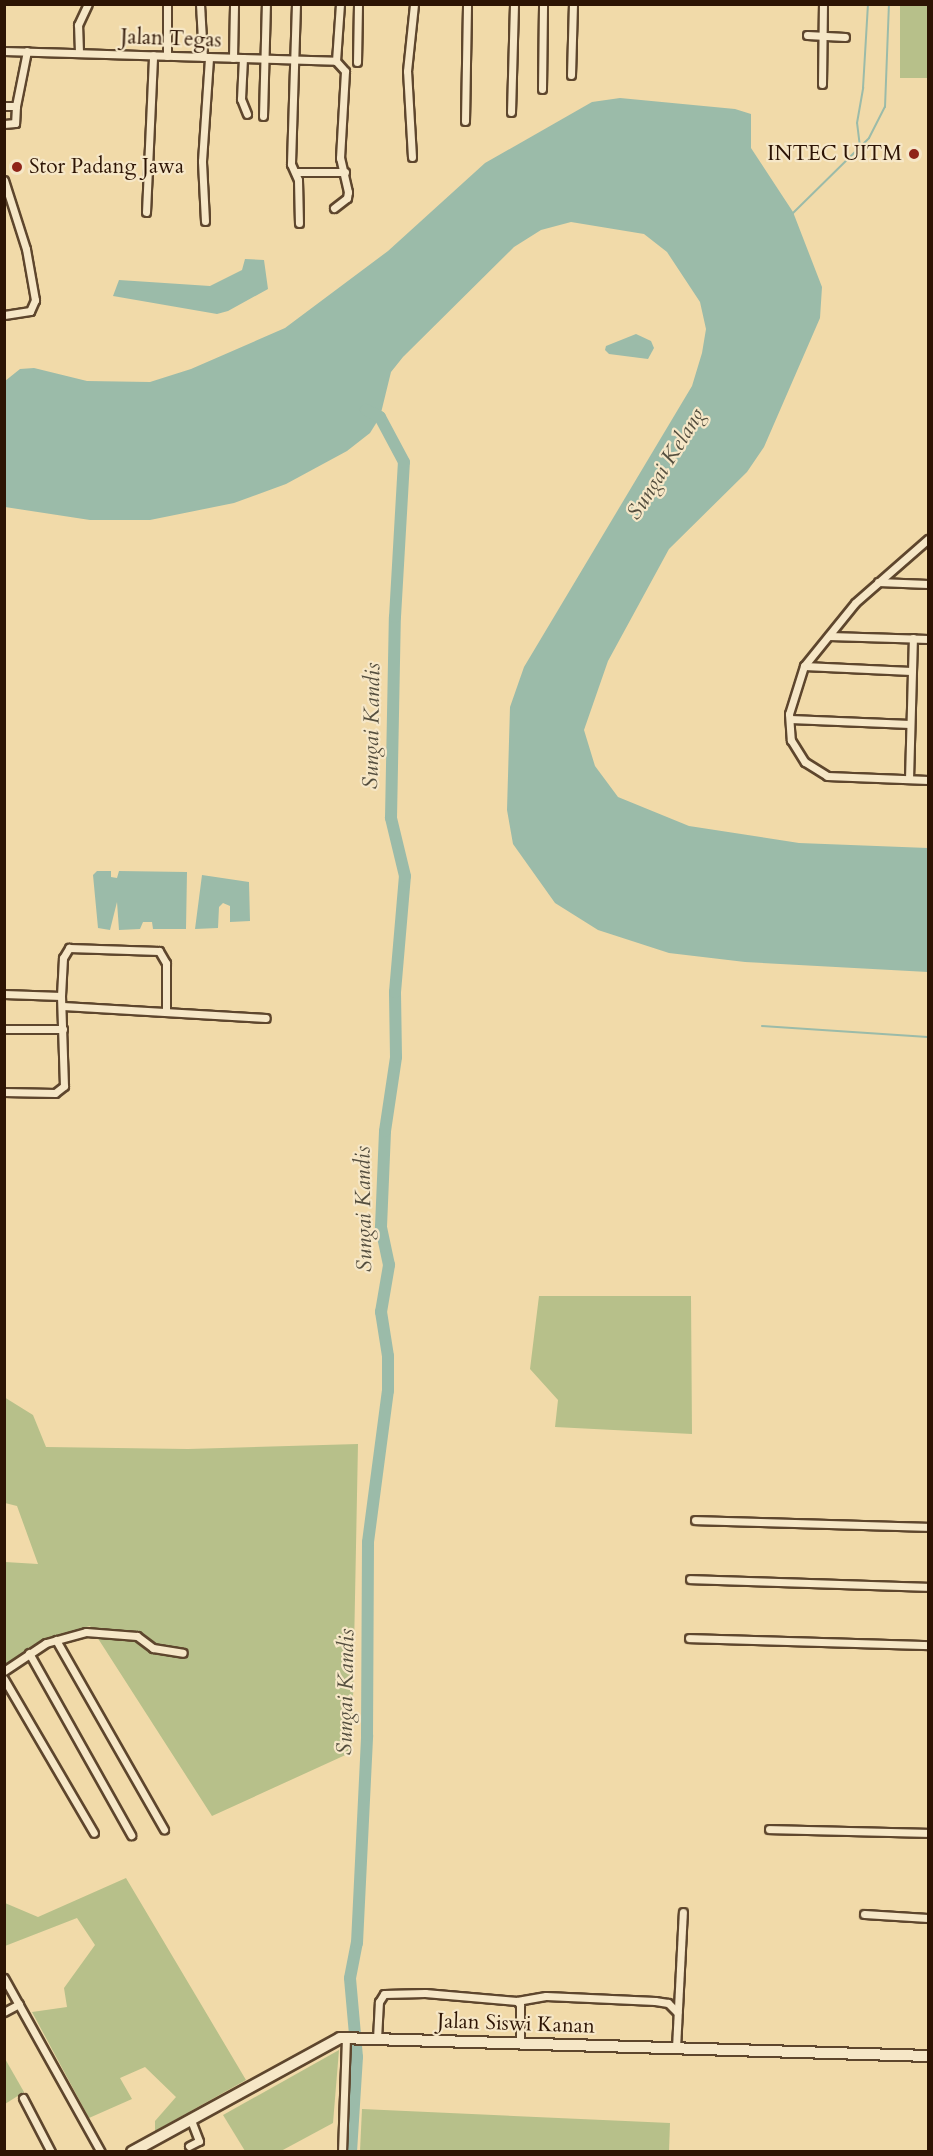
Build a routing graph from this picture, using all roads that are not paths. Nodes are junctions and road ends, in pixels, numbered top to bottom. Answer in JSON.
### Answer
{"nodes":[{"id":1,"x":88,"y":4,"type":"edge"},
{"id":2,"x":167,"y":4,"type":"edge"},
{"id":3,"x":200,"y":4,"type":"edge"},
{"id":4,"x":234,"y":4,"type":"edge"},
{"id":5,"x":266,"y":4,"type":"edge"},
{"id":6,"x":296,"y":4,"type":"edge"},
{"id":7,"x":340,"y":4,"type":"edge"},
{"id":8,"x":358,"y":4,"type":"edge"},
{"id":9,"x":414,"y":4,"type":"edge"},
{"id":10,"x":467,"y":4,"type":"edge"},
{"id":11,"x":514,"y":4,"type":"edge"},
{"id":12,"x":543,"y":4,"type":"edge"},
{"id":13,"x":573,"y":4,"type":"edge"},
{"id":14,"x":824,"y":4,"type":"edge"},
{"id":15,"x":807,"y":35,"type":"dead end"},
{"id":16,"x":823,"y":36,"type":"junction"},
{"id":17,"x":845,"y":37,"type":"dead end"},
{"id":18,"x":4,"y":51,"type":"edge"},
{"id":19,"x":27,"y":51,"type":"junction"},
{"id":20,"x":79,"y":52,"type":"junction"},
{"id":21,"x":153,"y":55,"type":"junction"},
{"id":22,"x":167,"y":56,"type":"junction"},
{"id":23,"x":206,"y":57,"type":"junction"},
{"id":24,"x":233,"y":58,"type":"junction"},
{"id":25,"x":243,"y":58,"type":"junction"},
{"id":26,"x":264,"y":59,"type":"junction"},
{"id":27,"x":294,"y":60,"type":"junction"},
{"id":28,"x":336,"y":61,"type":"junction"},
{"id":29,"x":357,"y":62,"type":"dead end"},
{"id":30,"x":571,"y":75,"type":"dead end"},
{"id":31,"x":822,"y":84,"type":"dead end"},
{"id":32,"x":542,"y":89,"type":"dead end"},
{"id":33,"x":4,"y":106,"type":"edge"},
{"id":34,"x":16,"y":106,"type":"junction"},
{"id":35,"x":511,"y":112,"type":"dead end"},
{"id":36,"x":247,"y":114,"type":"dead end"},
{"id":37,"x":263,"y":116,"type":"dead end"},
{"id":38,"x":465,"y":121,"type":"dead end"},
{"id":39,"x":4,"y":124,"type":"edge"},
{"id":40,"x":411,"y":158,"type":"dead end"},
{"id":41,"x":296,"y":172,"type":"junction"},
{"id":42,"x":345,"y":172,"type":"junction"},
{"id":43,"x":4,"y":180,"type":"edge"},
{"id":44,"x":334,"y":208,"type":"dead end"},
{"id":45,"x":146,"y":212,"type":"dead end"},
{"id":46,"x":205,"y":221,"type":"dead end"},
{"id":47,"x":299,"y":223,"type":"dead end"},
{"id":48,"x":4,"y":315,"type":"edge"},
{"id":49,"x":928,"y":539,"type":"edge"},
{"id":50,"x":878,"y":582,"type":"junction"},
{"id":51,"x":928,"y":584,"type":"edge"},
{"id":52,"x":829,"y":636,"type":"junction"},
{"id":53,"x":913,"y":638,"type":"junction"},
{"id":54,"x":928,"y":639,"type":"edge"},
{"id":55,"x":804,"y":666,"type":"junction"},
{"id":56,"x":911,"y":671,"type":"junction"},
{"id":57,"x":790,"y":719,"type":"junction"},
{"id":58,"x":910,"y":724,"type":"junction"},
{"id":59,"x":909,"y":779,"type":"junction"},
{"id":60,"x":928,"y":780,"type":"edge"},
{"id":61,"x":4,"y":994,"type":"edge"},
{"id":62,"x":61,"y":996,"type":"junction"},
{"id":63,"x":63,"y":1006,"type":"junction"},
{"id":64,"x":166,"y":1010,"type":"junction"},
{"id":65,"x":266,"y":1018,"type":"dead end"},
{"id":66,"x":4,"y":1029,"type":"edge"},
{"id":67,"x":63,"y":1029,"type":"junction"},
{"id":68,"x":4,"y":1092,"type":"edge"},
{"id":69,"x":695,"y":1520,"type":"dead end"},
{"id":70,"x":928,"y":1527,"type":"edge"},
{"id":71,"x":690,"y":1579,"type":"dead end"},
{"id":72,"x":928,"y":1587,"type":"edge"},
{"id":73,"x":689,"y":1638,"type":"dead end"},
{"id":74,"x":56,"y":1640,"type":"junction"},
{"id":75,"x":928,"y":1645,"type":"edge"},
{"id":76,"x":29,"y":1653,"type":"junction"},
{"id":77,"x":183,"y":1653,"type":"dead end"},
{"id":78,"x":4,"y":1671,"type":"edge"},
{"id":79,"x":4,"y":1679,"type":"edge"},
{"id":80,"x":164,"y":1829,"type":"dead end"},
{"id":81,"x":769,"y":1829,"type":"dead end"},
{"id":82,"x":94,"y":1833,"type":"dead end"},
{"id":83,"x":928,"y":1833,"type":"edge"},
{"id":84,"x":131,"y":1835,"type":"dead end"},
{"id":85,"x":683,"y":1912,"type":"dead end"},
{"id":86,"x":864,"y":1914,"type":"dead end"},
{"id":87,"x":928,"y":1918,"type":"edge"},
{"id":88,"x":4,"y":1978,"type":"edge"},
{"id":89,"x":517,"y":2001,"type":"junction"},
{"id":90,"x":19,"y":2004,"type":"junction"},
{"id":91,"x":4,"y":2012,"type":"edge"},
{"id":92,"x":677,"y":2012,"type":"junction"},
{"id":93,"x":348,"y":2038,"type":"junction"},
{"id":94,"x":377,"y":2039,"type":"junction"},
{"id":95,"x":520,"y":2043,"type":"junction"},
{"id":96,"x":676,"y":2048,"type":"junction"},
{"id":97,"x":928,"y":2056,"type":"edge"},
{"id":98,"x":23,"y":2098,"type":"dead end"},
{"id":99,"x":191,"y":2120,"type":"junction"},
{"id":100,"x":189,"y":2146,"type":"dead end"},
{"id":101,"x":51,"y":2151,"type":"edge"},
{"id":102,"x":100,"y":2151,"type":"edge"},
{"id":103,"x":136,"y":2151,"type":"edge"},
{"id":104,"x":342,"y":2151,"type":"edge"}],
"edges":[{"from":1,"to":20,"type":"street"},
{"from":2,"to":22,"type":"street"},
{"from":3,"to":23,"type":"street"},
{"from":4,"to":24,"type":"street"},
{"from":5,"to":26,"type":"street"},
{"from":6,"to":27,"type":"street"},
{"from":7,"to":28,"type":"street"},
{"from":8,"to":29,"type":"street"},
{"from":9,"to":40,"type":"street"},
{"from":10,"to":38,"type":"street"},
{"from":11,"to":35,"type":"street"},
{"from":12,"to":32,"type":"street"},
{"from":13,"to":30,"type":"street"},
{"from":14,"to":16,"type":"street"},
{"from":15,"to":16,"type":"street"},
{"from":16,"to":17,"type":"street"},
{"from":16,"to":31,"type":"street"},
{"from":18,"to":19,"type":"street","name":"Jalan Tegas"},
{"from":19,"to":20,"type":"street","name":"Jalan Tegas"},
{"from":19,"to":34,"type":"street"},
{"from":20,"to":21,"type":"street","name":"Jalan Tegas"},
{"from":21,"to":22,"type":"street","name":"Jalan Tegas"},
{"from":21,"to":45,"type":"street"},
{"from":22,"to":23,"type":"street","name":"Jalan Tegas"},
{"from":23,"to":24,"type":"street","name":"Jalan Tegas"},
{"from":23,"to":46,"type":"street"},
{"from":24,"to":25,"type":"street","name":"Jalan Tegas"},
{"from":25,"to":26,"type":"street","name":"Jalan Tegas"},
{"from":25,"to":36,"type":"street"},
{"from":26,"to":27,"type":"street","name":"Jalan Tegas"},
{"from":26,"to":37,"type":"street"},
{"from":27,"to":28,"type":"street","name":"Jalan Tegas"},
{"from":27,"to":41,"type":"street"},
{"from":28,"to":42,"type":"street"},
{"from":33,"to":34,"type":"street"},
{"from":34,"to":39,"type":"street"},
{"from":41,"to":42,"type":"street"},
{"from":41,"to":47,"type":"street"},
{"from":42,"to":44,"type":"street"},
{"from":43,"to":48,"type":"street"},
{"from":49,"to":50,"type":"street"},
{"from":50,"to":51,"type":"street"},
{"from":50,"to":52,"type":"street"},
{"from":52,"to":53,"type":"street"},
{"from":52,"to":55,"type":"street"},
{"from":53,"to":54,"type":"street"},
{"from":53,"to":56,"type":"street"},
{"from":55,"to":56,"type":"street"},
{"from":55,"to":57,"type":"street"},
{"from":56,"to":58,"type":"street"},
{"from":57,"to":58,"type":"street"},
{"from":57,"to":59,"type":"street"},
{"from":58,"to":59,"type":"street"},
{"from":59,"to":60,"type":"street"},
{"from":61,"to":62,"type":"street"},
{"from":62,"to":63,"type":"street"},
{"from":62,"to":64,"type":"street"},
{"from":63,"to":64,"type":"street"},
{"from":63,"to":67,"type":"street"},
{"from":64,"to":65,"type":"street"},
{"from":66,"to":67,"type":"street"},
{"from":67,"to":68,"type":"street"},
{"from":69,"to":70,"type":"street"},
{"from":71,"to":72,"type":"street"},
{"from":73,"to":75,"type":"street"},
{"from":74,"to":76,"type":"street"},
{"from":74,"to":77,"type":"street"},
{"from":74,"to":80,"type":"street"},
{"from":76,"to":78,"type":"street"},
{"from":76,"to":84,"type":"street"},
{"from":79,"to":82,"type":"street"},
{"from":81,"to":83,"type":"street"},
{"from":85,"to":92,"type":"street"},
{"from":86,"to":87,"type":"street"},
{"from":88,"to":90,"type":"street"},
{"from":89,"to":92,"type":"street"},
{"from":89,"to":94,"type":"street"},
{"from":89,"to":95,"type":"street"},
{"from":90,"to":91,"type":"street"},
{"from":90,"to":102,"type":"street"},
{"from":92,"to":96,"type":"street"},
{"from":93,"to":94,"type":"street","name":"Jalan Siswi Kanan"},
{"from":93,"to":99,"type":"street","name":"Jalan Siswi Kanan"},
{"from":93,"to":104,"type":"street"},
{"from":94,"to":95,"type":"street","name":"Jalan Siswi Kanan"},
{"from":95,"to":96,"type":"street","name":"Jalan Siswi Kanan"},
{"from":96,"to":97,"type":"street","name":"Jalan Siswi Kanan"},
{"from":98,"to":101,"type":"street"},
{"from":99,"to":100,"type":"street"},
{"from":99,"to":103,"type":"street","name":"Jalan Siswi Kanan"}]}
